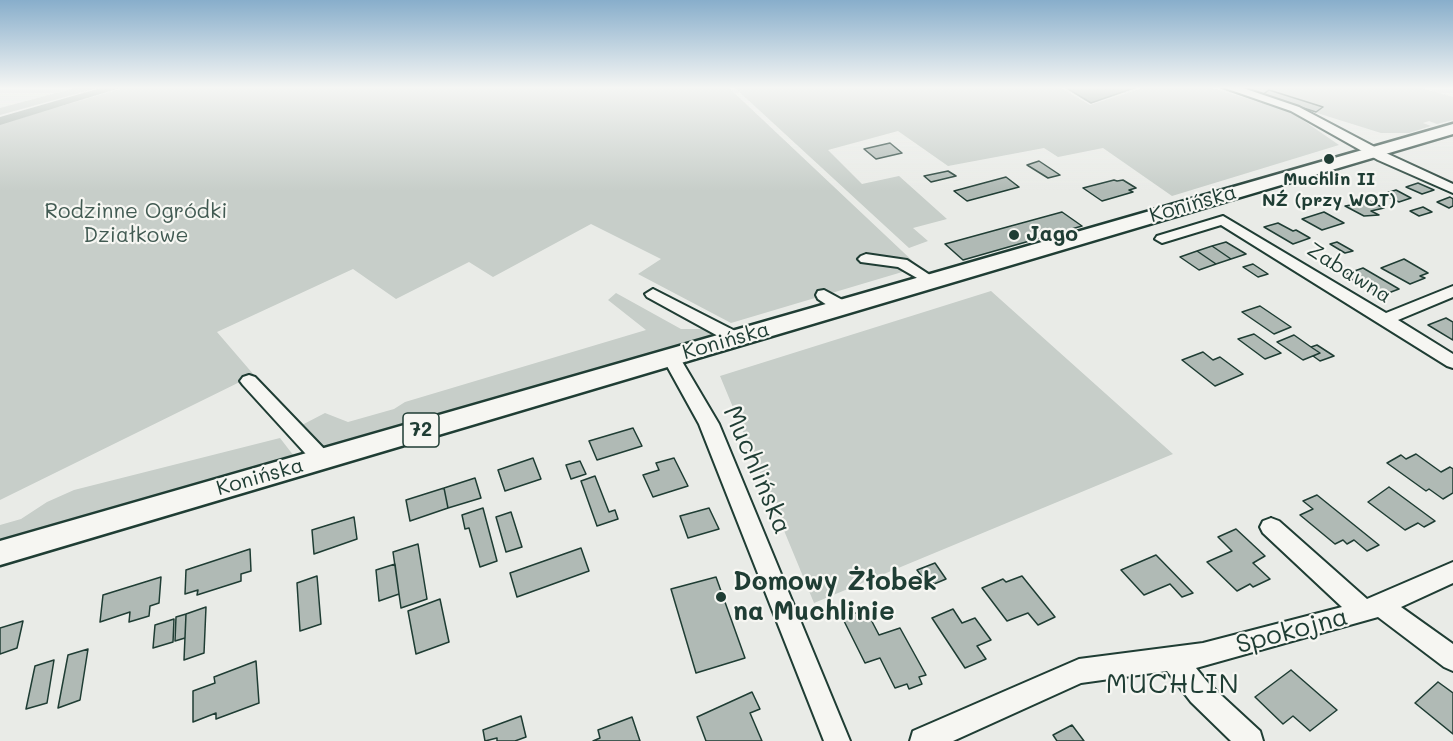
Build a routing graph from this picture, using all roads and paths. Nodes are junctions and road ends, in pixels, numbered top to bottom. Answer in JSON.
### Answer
{"nodes":[{"id":1,"x":1318,"y":122,"type":"edge"},
{"id":2,"x":1453,"y":129,"type":"edge"},
{"id":3,"x":1374,"y":152,"type":"junction"},
{"id":4,"x":1453,"y":189,"type":"edge"},
{"id":5,"x":1162,"y":239,"type":"dead end"},
{"id":6,"x":866,"y":259,"type":"dead end"},
{"id":7,"x":931,"y":281,"type":"junction"},
{"id":8,"x":1453,"y":291,"type":"edge"},
{"id":9,"x":653,"y":294,"type":"dead end"},
{"id":10,"x":1384,"y":320,"type":"junction"},
{"id":11,"x":735,"y":338,"type":"junction"},
{"id":12,"x":671,"y":357,"type":"junction"},
{"id":13,"x":1453,"y":362,"type":"edge"},
{"id":14,"x":249,"y":381,"type":"dead end"},
{"id":15,"x":322,"y":459,"type":"junction"},
{"id":16,"x":1271,"y":527,"type":"dead end"},
{"id":17,"x":0,"y":553,"type":"edge"},
{"id":18,"x":1453,"y":572,"type":"edge"},
{"id":19,"x":1373,"y":609,"type":"junction"},
{"id":20,"x":1172,"y":658,"type":"junction"},
{"id":21,"x":1453,"y":659,"type":"edge"},
{"id":22,"x":837,"y":741,"type":"edge"},
{"id":23,"x":922,"y":741,"type":"edge"},
{"id":24,"x":1250,"y":741,"type":"edge"}],
"edges":[{"from":1,"to":3,"type":"street"},
{"from":2,"to":3,"type":"main road","name":"Konińska","number":"72"},
{"from":3,"to":4,"type":"street"},
{"from":3,"to":7,"type":"main road","name":"Konińska","number":"72"},
{"from":5,"to":10,"type":"street","name":"Zabawna"},
{"from":6,"to":7,"type":"street"},
{"from":7,"to":11,"type":"main road","name":"Konińska","number":"72"},
{"from":8,"to":10,"type":"street"},
{"from":9,"to":11,"type":"street"},
{"from":10,"to":13,"type":"street","name":"Zabawna"},
{"from":11,"to":12,"type":"main road","name":"Konińska","number":"72"},
{"from":12,"to":15,"type":"main road","name":"Konińska","number":"72"},
{"from":12,"to":22,"type":"street","name":"Muchlińska"},
{"from":14,"to":15,"type":"street"},
{"from":15,"to":17,"type":"main road","name":"Konińska","number":"72"},
{"from":16,"to":19,"type":"street"},
{"from":18,"to":19,"type":"street","name":"Spokojna"},
{"from":19,"to":20,"type":"street","name":"Spokojna"},
{"from":19,"to":21,"type":"street"},
{"from":20,"to":23,"type":"street","name":"Spokojna"},
{"from":20,"to":24,"type":"street"}]}
